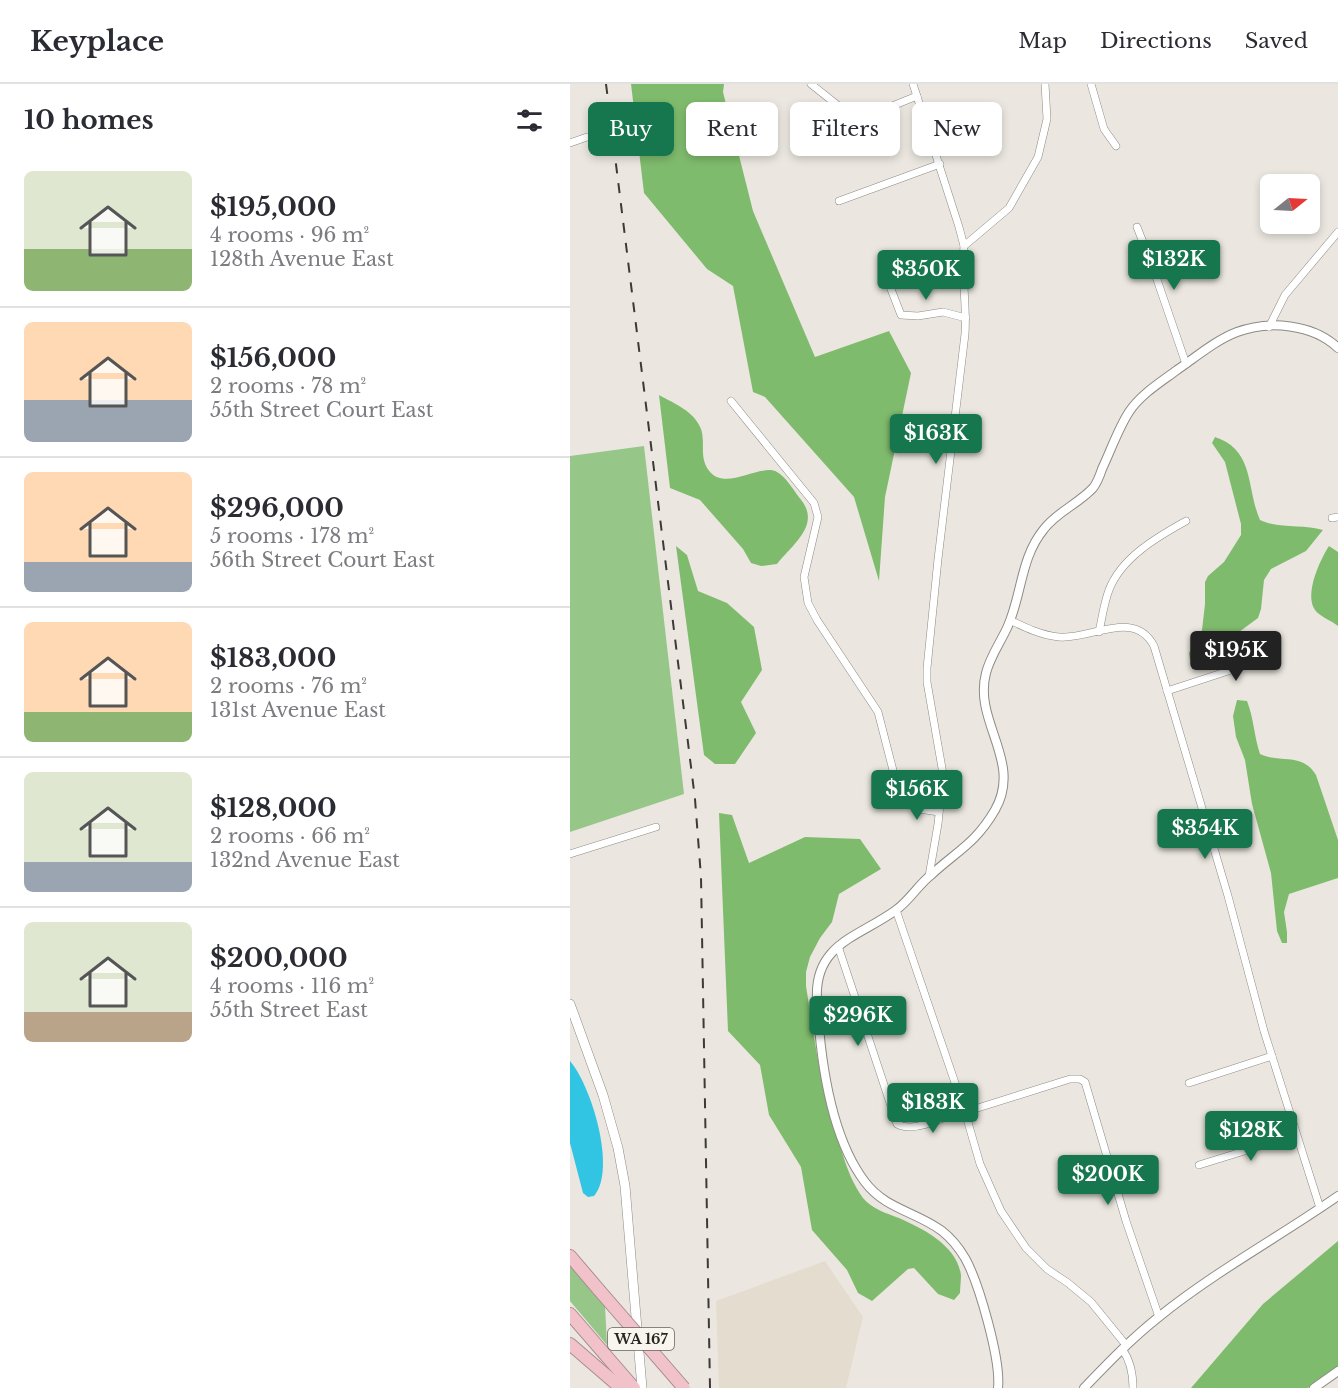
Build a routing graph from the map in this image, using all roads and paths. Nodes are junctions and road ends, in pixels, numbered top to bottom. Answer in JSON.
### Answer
{"nodes":[{"id":1,"x":811,"y":84,"type":"edge"},
{"id":2,"x":913,"y":84,"type":"edge"},
{"id":3,"x":1045,"y":84,"type":"edge"},
{"id":4,"x":1090,"y":84,"type":"edge"},
{"id":5,"x":917,"y":96,"type":"junction"},
{"id":6,"x":587,"y":137,"type":"dead end"},
{"id":7,"x":570,"y":143,"type":"edge"},
{"id":8,"x":1116,"y":146,"type":"dead end"},
{"id":9,"x":940,"y":164,"type":"junction"},
{"id":10,"x":839,"y":201,"type":"dead end"},
{"id":11,"x":1137,"y":227,"type":"dead end"},
{"id":12,"x":1338,"y":232,"type":"edge"},
{"id":13,"x":964,"y":246,"type":"junction"},
{"id":14,"x":889,"y":284,"type":"dead end"},
{"id":15,"x":966,"y":318,"type":"junction"},
{"id":16,"x":1269,"y":327,"type":"junction"},
{"id":17,"x":1338,"y":348,"type":"edge"},
{"id":18,"x":1185,"y":364,"type":"junction"},
{"id":19,"x":731,"y":401,"type":"dead end"},
{"id":20,"x":1186,"y":521,"type":"dead end"},
{"id":21,"x":1010,"y":620,"type":"junction"},
{"id":22,"x":1099,"y":632,"type":"junction"},
{"id":23,"x":1277,"y":655,"type":"dead end"},
{"id":24,"x":1167,"y":691,"type":"junction"},
{"id":25,"x":939,"y":812,"type":"junction"},
{"id":26,"x":656,"y":827,"type":"dead end"},
{"id":27,"x":570,"y":854,"type":"edge"},
{"id":28,"x":929,"y":876,"type":"junction"},
{"id":29,"x":896,"y":910,"type":"junction"},
{"id":30,"x":838,"y":946,"type":"junction"},
{"id":31,"x":570,"y":1004,"type":"edge"},
{"id":32,"x":1272,"y":1056,"type":"junction"},
{"id":33,"x":1189,"y":1083,"type":"dead end"},
{"id":34,"x":964,"y":1111,"type":"junction"},
{"id":35,"x":1296,"y":1135,"type":"junction"},
{"id":36,"x":1199,"y":1166,"type":"dead end"},
{"id":37,"x":1338,"y":1196,"type":"edge"},
{"id":38,"x":1320,"y":1208,"type":"junction"},
{"id":39,"x":570,"y":1256,"type":"edge"},
{"id":40,"x":570,"y":1314,"type":"edge"},
{"id":41,"x":1159,"y":1317,"type":"junction"},
{"id":42,"x":570,"y":1344,"type":"edge"},
{"id":43,"x":1124,"y":1347,"type":"junction"},
{"id":44,"x":1338,"y":1371,"type":"edge"},
{"id":45,"x":621,"y":1388,"type":"edge"},
{"id":46,"x":634,"y":1388,"type":"edge"},
{"id":47,"x":642,"y":1388,"type":"edge"},
{"id":48,"x":684,"y":1388,"type":"edge"},
{"id":49,"x":998,"y":1388,"type":"edge"},
{"id":50,"x":1084,"y":1388,"type":"edge"},
{"id":51,"x":1133,"y":1388,"type":"edge"},
{"id":52,"x":1314,"y":1388,"type":"edge"}],
"edges":[{"from":1,"to":5,"type":"street"},
{"from":2,"to":5,"type":"street"},
{"from":3,"to":13,"type":"street"},
{"from":4,"to":8,"type":"street"},
{"from":5,"to":9,"type":"street"},
{"from":6,"to":7,"type":"street"},
{"from":9,"to":10,"type":"street"},
{"from":9,"to":13,"type":"street"},
{"from":11,"to":18,"type":"street"},
{"from":12,"to":16,"type":"street"},
{"from":13,"to":15,"type":"street"},
{"from":14,"to":15,"type":"street"},
{"from":15,"to":25,"type":"street"},
{"from":16,"to":17,"type":"street"},
{"from":16,"to":18,"type":"street"},
{"from":18,"to":21,"type":"street"},
{"from":19,"to":25,"type":"street"},
{"from":20,"to":22,"type":"street"},
{"from":21,"to":22,"type":"street"},
{"from":21,"to":28,"type":"street"},
{"from":22,"to":24,"type":"street"},
{"from":23,"to":24,"type":"street"},
{"from":24,"to":32,"type":"street"},
{"from":25,"to":28,"type":"street"},
{"from":26,"to":27,"type":"street"},
{"from":28,"to":29,"type":"street"},
{"from":29,"to":30,"type":"street"},
{"from":29,"to":34,"type":"street"},
{"from":30,"to":34,"type":"street"},
{"from":30,"to":49,"type":"street"},
{"from":31,"to":47,"type":"main road"},
{"from":32,"to":33,"type":"street"},
{"from":32,"to":35,"type":"street"},
{"from":34,"to":41,"type":"street"},
{"from":34,"to":43,"type":"street"},
{"from":35,"to":36,"type":"street"},
{"from":35,"to":38,"type":"street"},
{"from":37,"to":38,"type":"street"},
{"from":38,"to":41,"type":"street"},
{"from":39,"to":48,"type":"highway","number":"WA 167","bridge":true},
{"from":40,"to":46,"type":"highway","number":"WA 167"},
{"from":41,"to":43,"type":"street"},
{"from":42,"to":45,"type":"highway"},
{"from":43,"to":50,"type":"street"},
{"from":43,"to":51,"type":"street"},
{"from":44,"to":52,"type":"street"}]}
